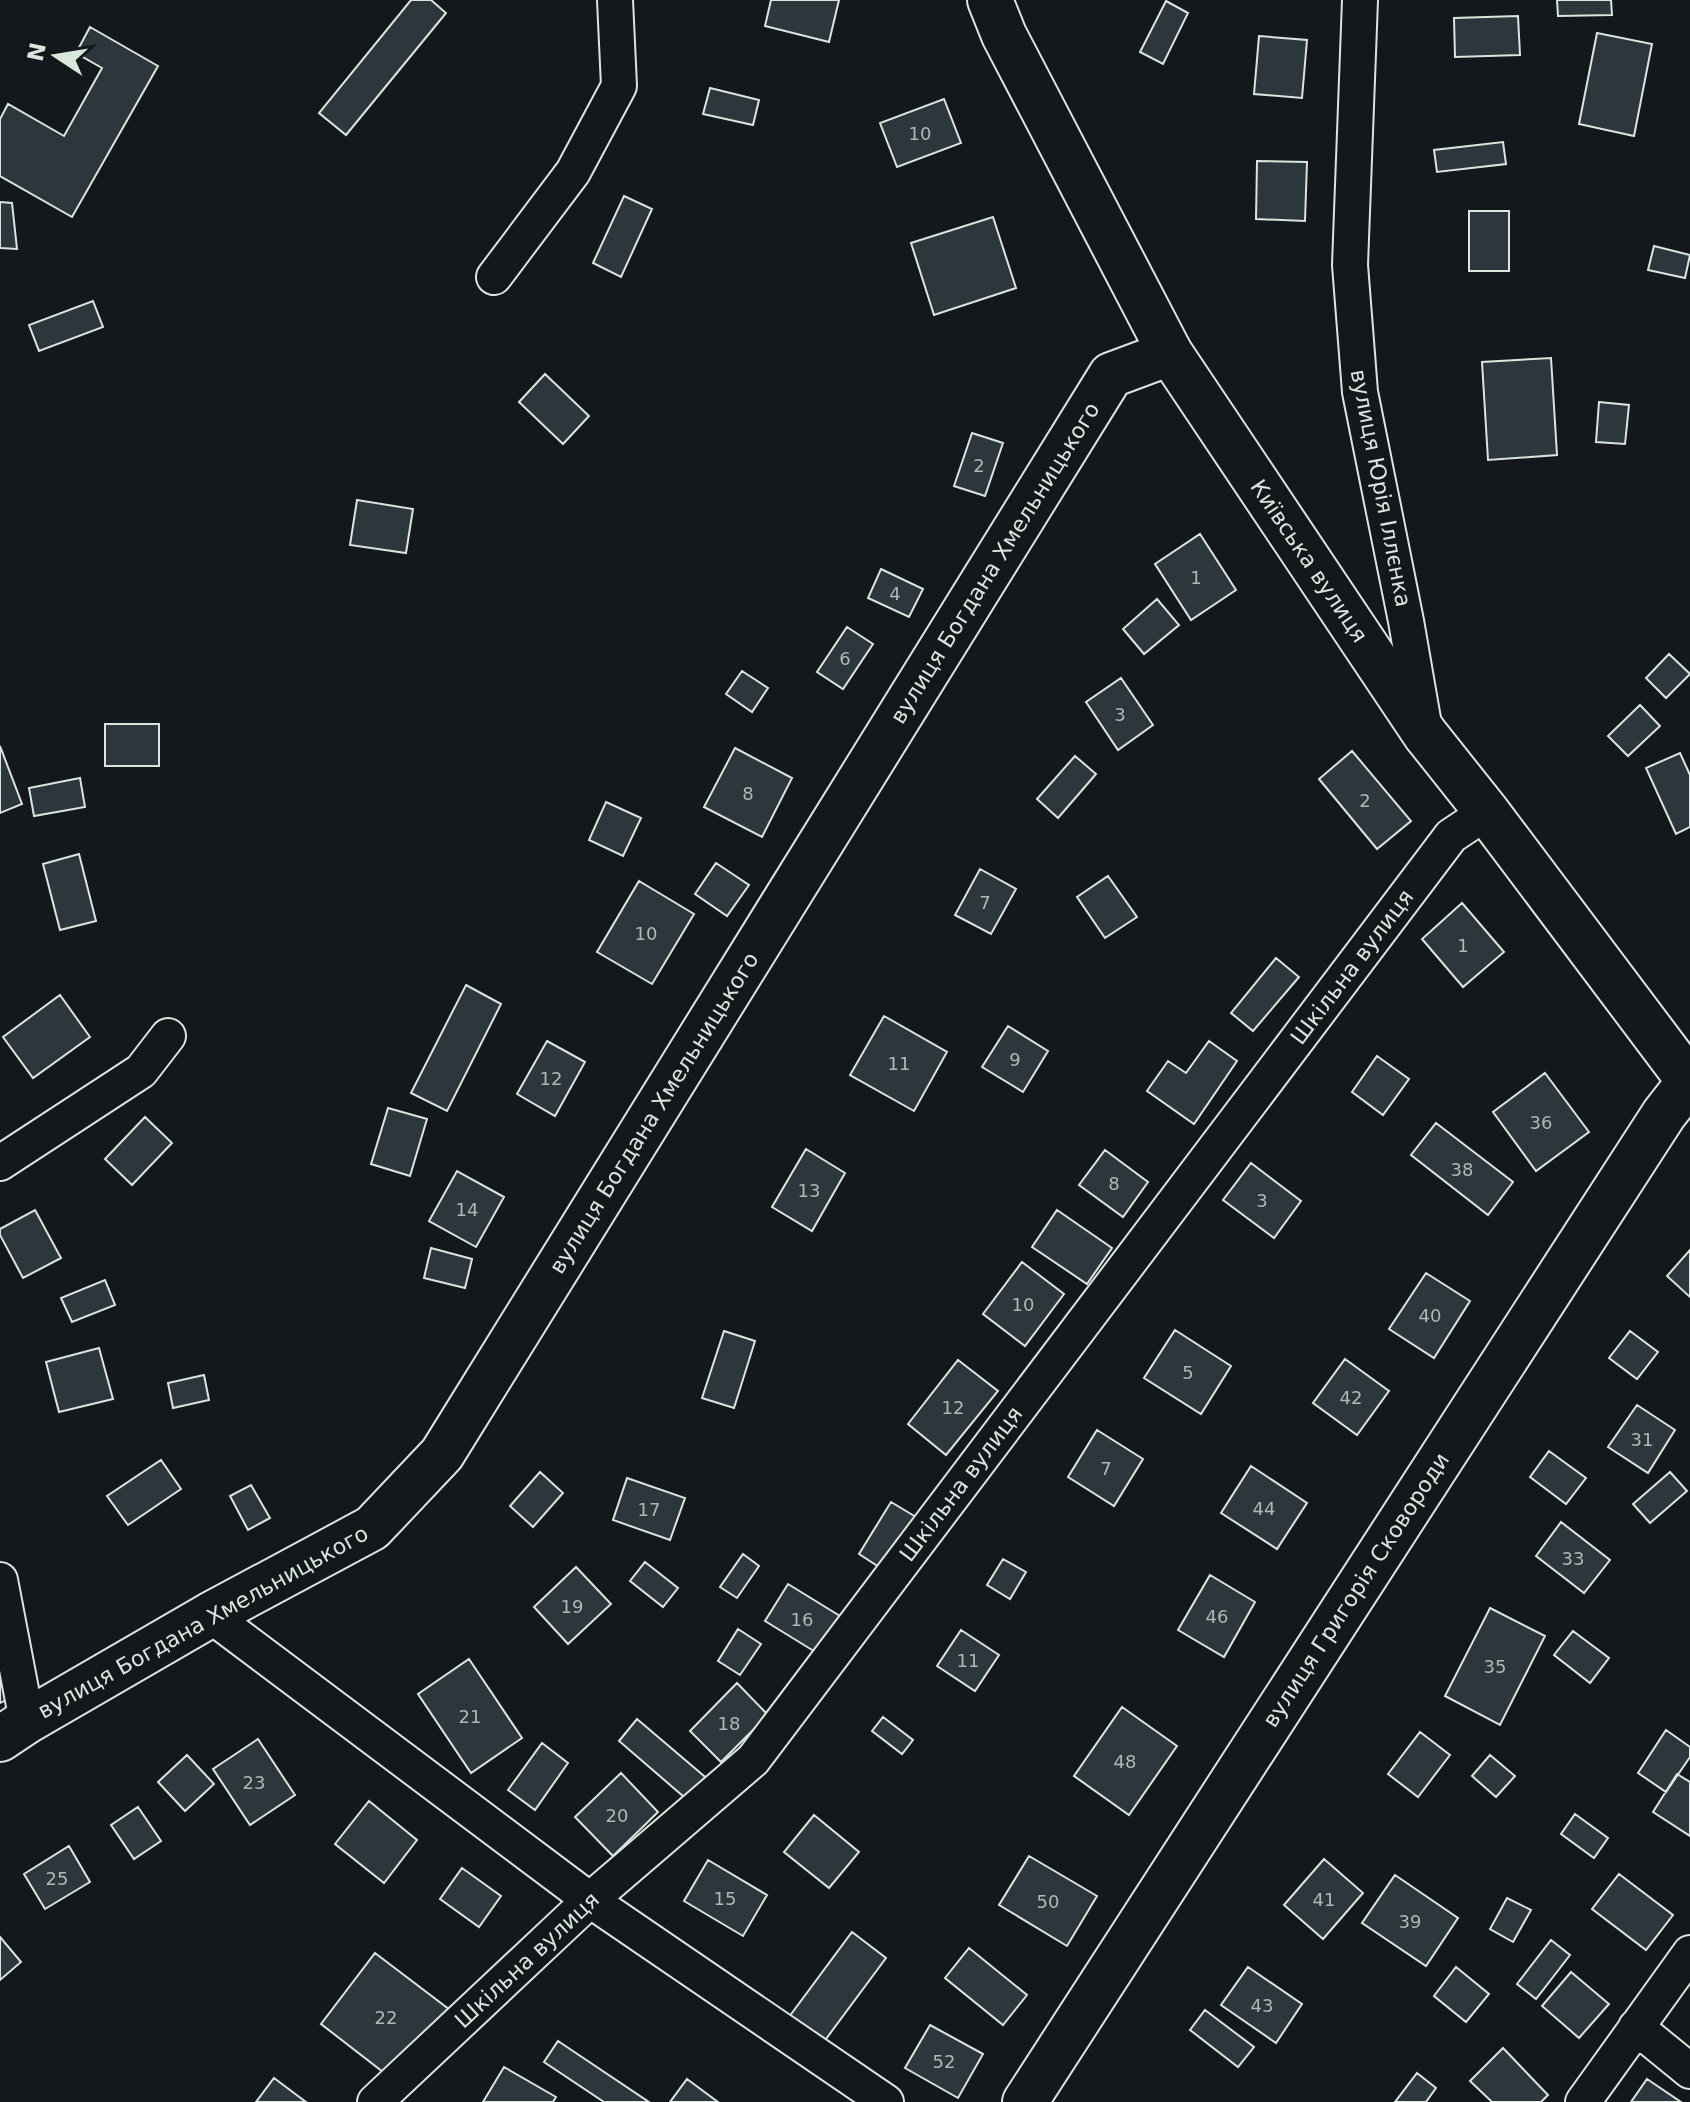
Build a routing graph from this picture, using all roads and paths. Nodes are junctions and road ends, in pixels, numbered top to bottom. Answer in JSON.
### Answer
{"nodes":[{"id":1,"x":615,"y":0,"type":"edge"},
{"id":2,"x":990,"y":0,"type":"edge"},
{"id":3,"x":1360,"y":0,"type":"edge"},
{"id":4,"x":494,"y":277,"type":"dead end"},
{"id":5,"x":1170,"y":353,"type":"junction"},
{"id":6,"x":1425,"y":734,"type":"junction"},
{"id":7,"x":1487,"y":812,"type":"junction"},
{"id":8,"x":168,"y":1036,"type":"dead end"},
{"id":9,"x":1690,"y":1082,"type":"edge"},
{"id":10,"x":1,"y":1157,"type":"edge"},
{"id":11,"x":0,"y":1580,"type":"edge"},
{"id":12,"x":210,"y":1615,"type":"junction"},
{"id":13,"x":14,"y":1730,"type":"edge"},
{"id":14,"x":590,"y":1900,"type":"junction"},
{"id":15,"x":1690,"y":1953,"type":"edge"},
{"id":16,"x":1636,"y":2027,"type":"junction"},
{"id":17,"x":1690,"y":2071,"type":"edge"},
{"id":18,"x":375,"y":2102,"type":"edge"},
{"id":19,"x":886,"y":2102,"type":"edge"},
{"id":20,"x":1025,"y":2102,"type":"edge"},
{"id":21,"x":1583,"y":2102,"type":"edge"}],
"edges":[{"from":1,"to":4,"type":"street"},
{"from":2,"to":5,"type":"street","name":"Київська вулиця"},
{"from":3,"to":6,"type":"street","name":"вулиця Юрія Іллєнка"},
{"from":5,"to":6,"type":"street","name":"Київська вулиця"},
{"from":5,"to":12,"type":"street","name":"вулиця Богдана Хмельницького"},
{"from":6,"to":7,"type":"street","name":"Київська вулиця"},
{"from":7,"to":9,"type":"street","name":"Київська вулиця"},
{"from":7,"to":14,"type":"street","name":"Шкільна вулиця"},
{"from":8,"to":10,"type":"street"},
{"from":9,"to":20,"type":"street","name":"вулиця Григорія Сковороди"},
{"from":11,"to":13,"type":"street"},
{"from":12,"to":13,"type":"street","name":"вулиця Богдана Хмельницького"},
{"from":12,"to":14,"type":"street"},
{"from":14,"to":18,"type":"street","name":"Шкільна вулиця"},
{"from":14,"to":19,"type":"street"},
{"from":15,"to":16,"type":"street"},
{"from":16,"to":17,"type":"street"},
{"from":16,"to":21,"type":"street"}]}
